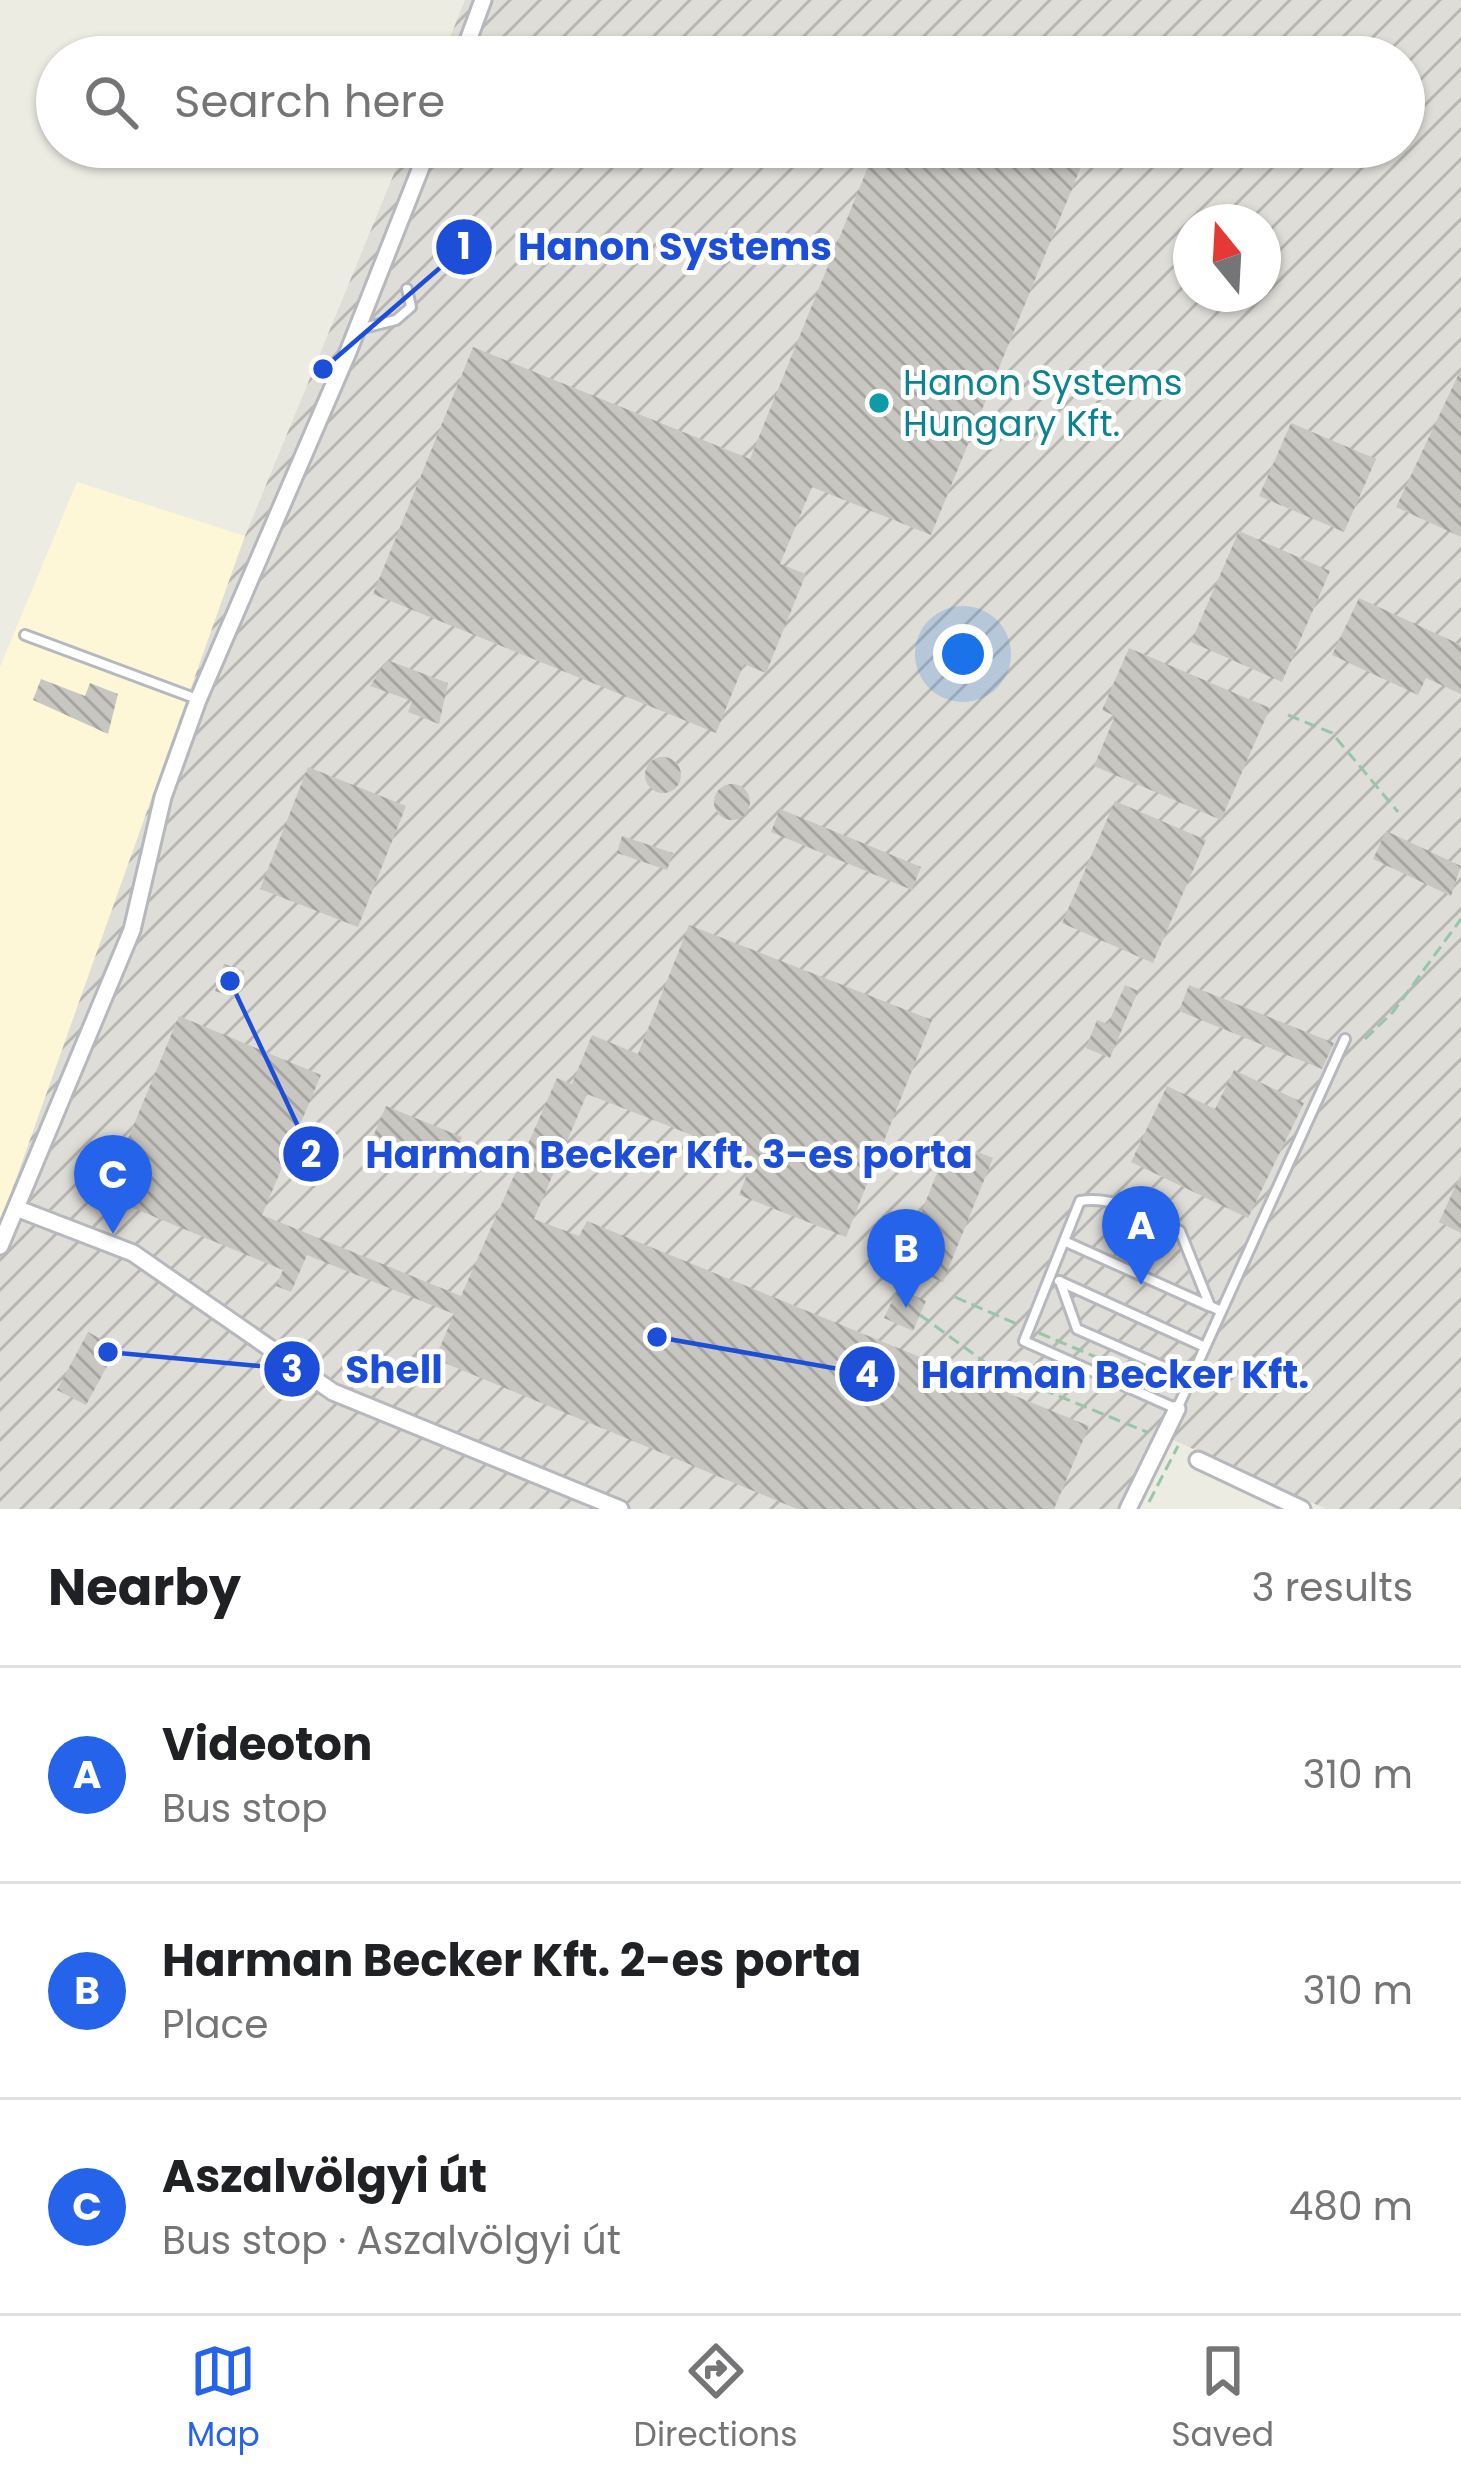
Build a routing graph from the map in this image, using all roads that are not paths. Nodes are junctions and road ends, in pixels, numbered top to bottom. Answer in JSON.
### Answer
{"nodes":[{"id":1,"x":483,"y":0,"type":"edge"},
{"id":2,"x":470,"y":36,"type":"edge"},
{"id":3,"x":421,"y":168,"type":"edge"},
{"id":4,"x":407,"y":289,"type":"dead end"},
{"id":5,"x":357,"y":329,"type":"junction"},
{"id":6,"x":26,"y":635,"type":"dead end"},
{"id":7,"x":199,"y":700,"type":"junction"},
{"id":8,"x":1345,"y":1040,"type":"dead end"},
{"id":9,"x":16,"y":1208,"type":"junction"},
{"id":10,"x":1064,"y":1241,"type":"junction"},
{"id":11,"x":0,"y":1246,"type":"edge"},
{"id":12,"x":1055,"y":1279,"type":"junction"},
{"id":13,"x":1210,"y":1306,"type":"junction"},
{"id":14,"x":1221,"y":1311,"type":"junction"},
{"id":15,"x":1205,"y":1347,"type":"junction"},
{"id":16,"x":1191,"y":1379,"type":"junction"},
{"id":17,"x":1180,"y":1402,"type":"junction"},
{"id":18,"x":1198,"y":1460,"type":"dead end"},
{"id":19,"x":620,"y":1509,"type":"edge"},
{"id":20,"x":1128,"y":1509,"type":"edge"},
{"id":21,"x":1302,"y":1509,"type":"edge"}],
"edges":[{"from":1,"to":2,"type":"street"},
{"from":3,"to":5,"type":"street"},
{"from":4,"to":5,"type":"lane"},
{"from":5,"to":7,"type":"street"},
{"from":6,"to":7,"type":"lane"},
{"from":7,"to":9,"type":"street"},
{"from":8,"to":14,"type":"lane"},
{"from":9,"to":11,"type":"street"},
{"from":9,"to":19,"type":"street"},
{"from":10,"to":12,"type":"lane"},
{"from":10,"to":13,"type":"lane"},
{"from":10,"to":13,"type":"lane"},
{"from":12,"to":15,"type":"lane"},
{"from":12,"to":16,"type":"lane"},
{"from":12,"to":17,"type":"lane"},
{"from":13,"to":14,"type":"lane"},
{"from":14,"to":15,"type":"lane"},
{"from":15,"to":16,"type":"lane"},
{"from":16,"to":17,"type":"lane"},
{"from":17,"to":20,"type":"street"},
{"from":18,"to":21,"type":"street"}]}
